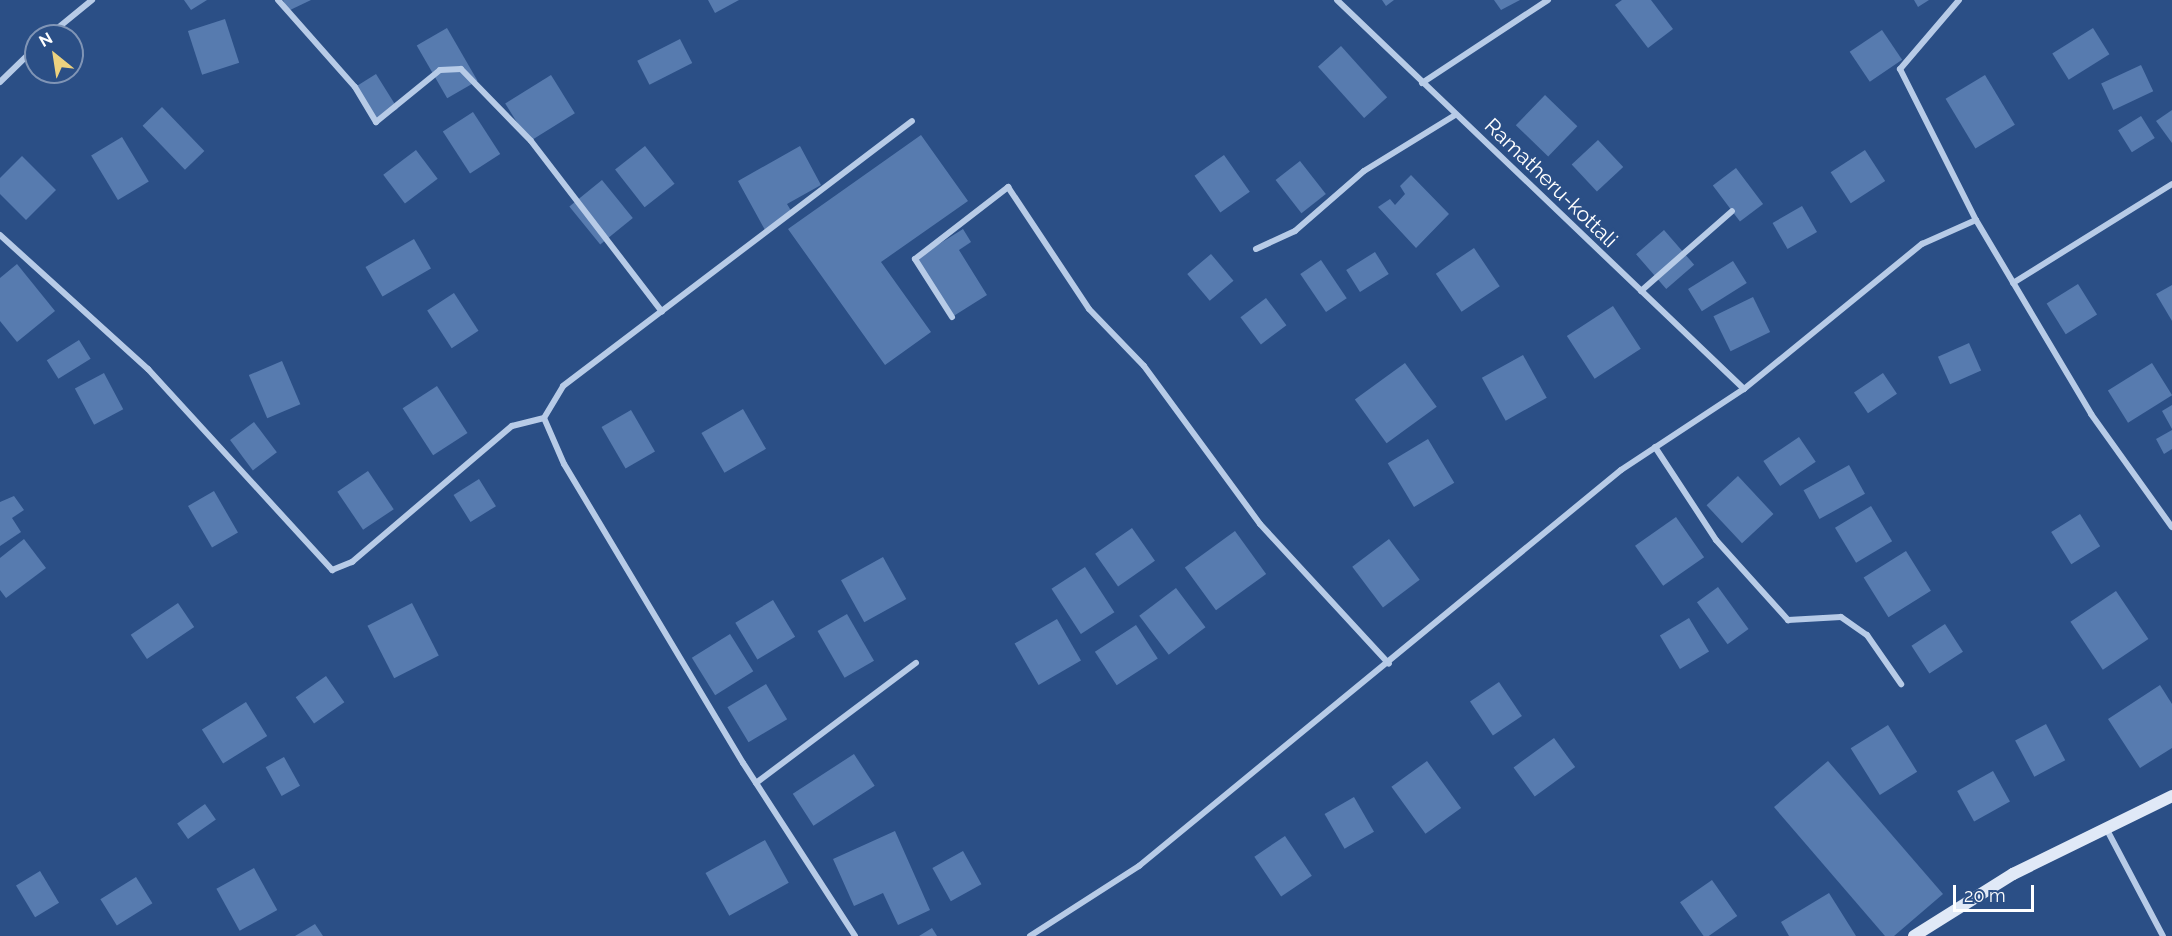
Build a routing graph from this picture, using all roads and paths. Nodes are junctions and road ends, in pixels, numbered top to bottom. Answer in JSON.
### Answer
{"nodes":[{"id":1,"x":92,"y":0,"type":"edge"},
{"id":2,"x":278,"y":0,"type":"edge"},
{"id":3,"x":1337,"y":0,"type":"edge"},
{"id":4,"x":1548,"y":0,"type":"edge"},
{"id":5,"x":1959,"y":0,"type":"edge"},
{"id":6,"x":63,"y":24,"type":"edge"},
{"id":7,"x":24,"y":59,"type":"edge"},
{"id":8,"x":0,"y":82,"type":"edge"},
{"id":9,"x":1422,"y":84,"type":"junction"},
{"id":10,"x":1455,"y":115,"type":"junction"},
{"id":11,"x":912,"y":121,"type":"dead end"},
{"id":12,"x":2172,"y":184,"type":"edge"},
{"id":13,"x":1732,"y":212,"type":"dead end"},
{"id":14,"x":1976,"y":220,"type":"junction"},
{"id":15,"x":0,"y":235,"type":"edge"},
{"id":16,"x":1256,"y":249,"type":"dead end"},
{"id":17,"x":2013,"y":283,"type":"junction"},
{"id":18,"x":1641,"y":291,"type":"junction"},
{"id":19,"x":662,"y":312,"type":"junction"},
{"id":20,"x":952,"y":317,"type":"dead end"},
{"id":21,"x":1744,"y":389,"type":"junction"},
{"id":22,"x":544,"y":418,"type":"junction"},
{"id":23,"x":1655,"y":447,"type":"junction"},
{"id":24,"x":2172,"y":527,"type":"edge"},
{"id":25,"x":916,"y":663,"type":"dead end"},
{"id":26,"x":1389,"y":664,"type":"junction"},
{"id":27,"x":1901,"y":684,"type":"dead end"},
{"id":28,"x":756,"y":783,"type":"junction"},
{"id":29,"x":2172,"y":796,"type":"edge"},
{"id":30,"x":2105,"y":828,"type":"junction"},
{"id":31,"x":855,"y":936,"type":"edge"},
{"id":32,"x":1030,"y":936,"type":"edge"},
{"id":33,"x":1914,"y":936,"type":"edge"},
{"id":34,"x":2163,"y":936,"type":"edge"}],
"edges":[{"from":1,"to":6,"type":"street"},
{"from":2,"to":19,"type":"street"},
{"from":3,"to":9,"type":"street","name":"Ramatheru-kottali"},
{"from":4,"to":9,"type":"street"},
{"from":5,"to":14,"type":"street"},
{"from":7,"to":8,"type":"street"},
{"from":9,"to":10,"type":"street","name":"Ramatheru-kottali"},
{"from":10,"to":16,"type":"street"},
{"from":10,"to":18,"type":"street","name":"Ramatheru-kottali"},
{"from":11,"to":19,"type":"street"},
{"from":12,"to":17,"type":"street"},
{"from":13,"to":18,"type":"street"},
{"from":14,"to":17,"type":"street"},
{"from":14,"to":21,"type":"street"},
{"from":15,"to":22,"type":"street"},
{"from":17,"to":24,"type":"street"},
{"from":18,"to":21,"type":"street","name":"Ramatheru-kottali"},
{"from":19,"to":22,"type":"street"},
{"from":20,"to":26,"type":"street"},
{"from":21,"to":23,"type":"street"},
{"from":22,"to":28,"type":"street"},
{"from":23,"to":26,"type":"street"},
{"from":23,"to":27,"type":"street"},
{"from":25,"to":28,"type":"street"},
{"from":26,"to":32,"type":"street"},
{"from":28,"to":31,"type":"street"},
{"from":29,"to":30,"type":"main road"},
{"from":30,"to":33,"type":"main road"},
{"from":30,"to":34,"type":"street"}]}
